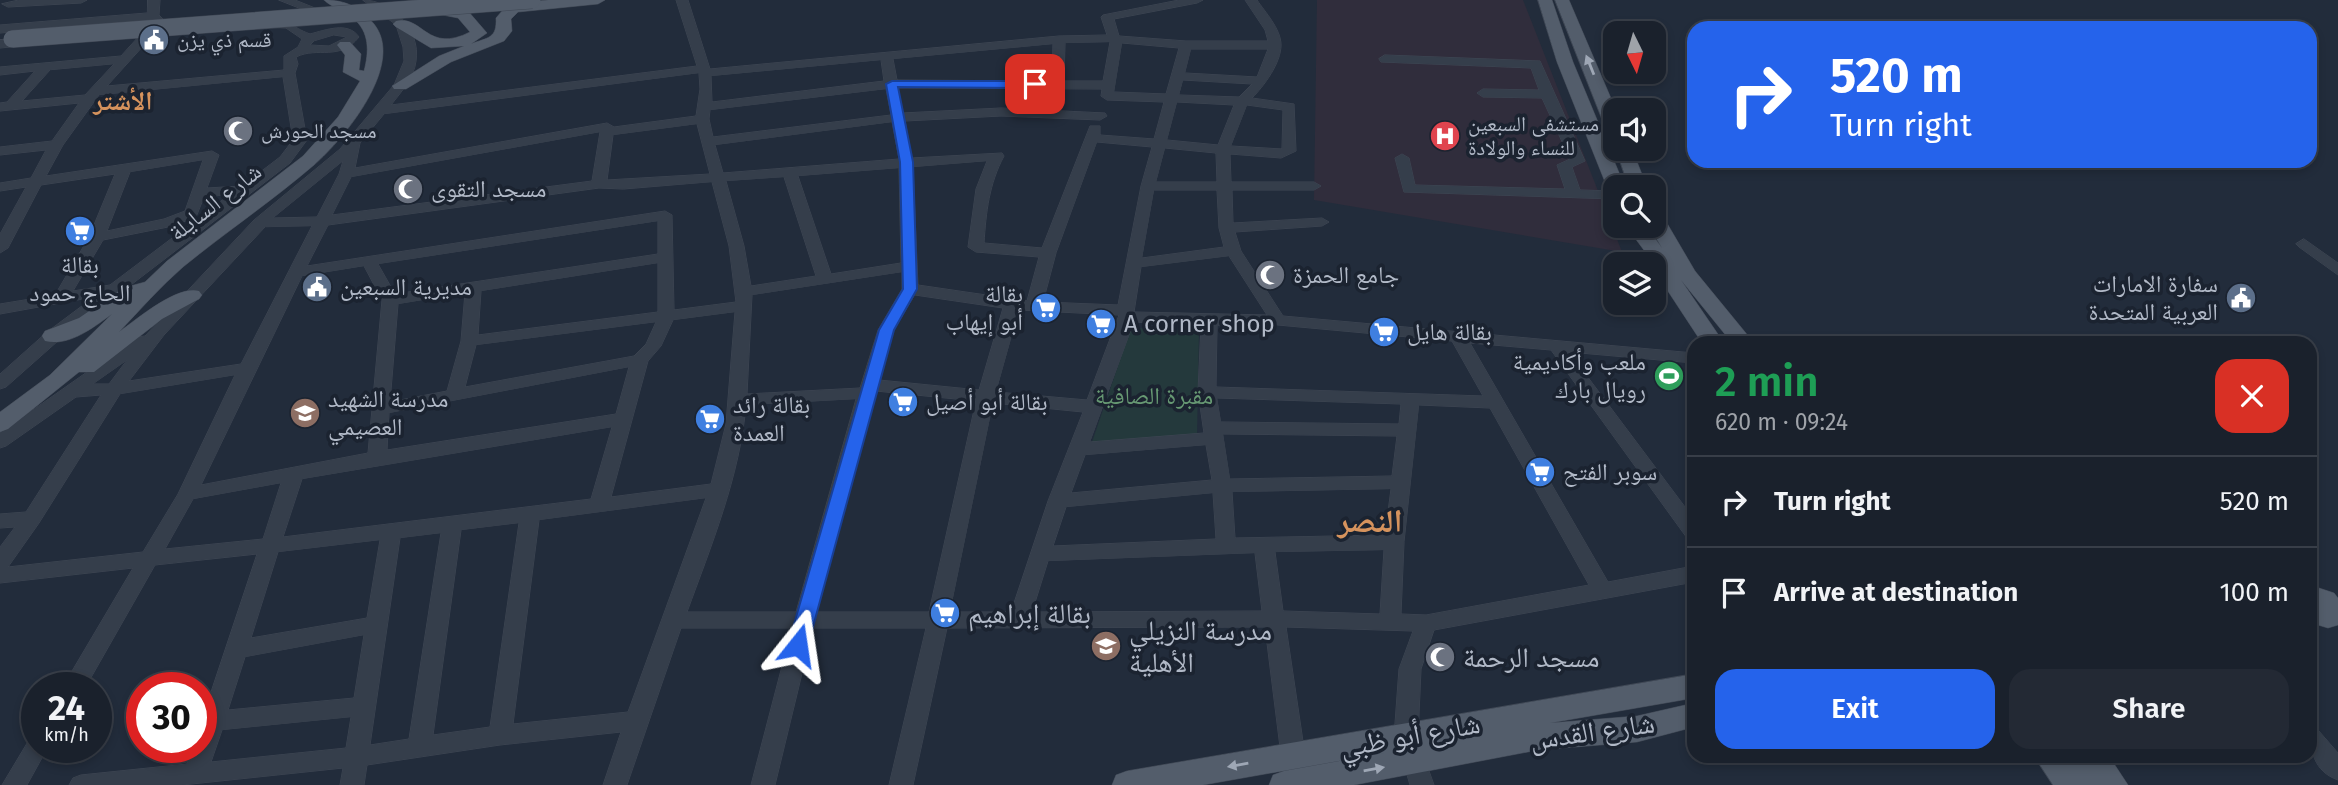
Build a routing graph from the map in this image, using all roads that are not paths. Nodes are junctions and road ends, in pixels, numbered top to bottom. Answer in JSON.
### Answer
{"nodes":[{"id":1,"x":81,"y":0,"type":"edge"},
{"id":2,"x":155,"y":0,"type":"edge"},
{"id":3,"x":285,"y":0,"type":"edge"},
{"id":4,"x":331,"y":0,"type":"edge"},
{"id":5,"x":369,"y":0,"type":"edge"},
{"id":6,"x":471,"y":0,"type":"edge"},
{"id":7,"x":598,"y":0,"type":"edge"},
{"id":8,"x":682,"y":0,"type":"edge"},
{"id":9,"x":1196,"y":0,"type":"edge"},
{"id":10,"x":1251,"y":0,"type":"edge"},
{"id":11,"x":1545,"y":0,"type":"edge"},
{"id":12,"x":1562,"y":0,"type":"edge"},
{"id":13,"x":526,"y":3,"type":"edge"},
{"id":14,"x":8,"y":4,"type":"dead end"},
{"id":15,"x":419,"y":8,"type":"junction"},
{"id":16,"x":153,"y":16,"type":"junction"},
{"id":17,"x":401,"y":24,"type":"junction"},
{"id":18,"x":150,"y":34,"type":"junction"},
{"id":19,"x":5,"y":37,"type":"edge"},
{"id":20,"x":342,"y":38,"type":"junction"},
{"id":21,"x":1114,"y":39,"type":"junction"},
{"id":22,"x":1059,"y":40,"type":"junction"},
{"id":23,"x":307,"y":43,"type":"junction"},
{"id":24,"x":1186,"y":45,"type":"junction"},
{"id":25,"x":1275,"y":45,"type":"junction"},
{"id":26,"x":886,"y":56,"type":"junction"},
{"id":27,"x":126,"y":59,"type":"junction"},
{"id":28,"x":1385,"y":59,"type":"dead end"},
{"id":29,"x":47,"y":66,"type":"junction"},
{"id":30,"x":0,"y":71,"type":"edge"},
{"id":31,"x":706,"y":71,"type":"junction"},
{"id":32,"x":289,"y":73,"type":"junction"},
{"id":33,"x":1178,"y":76,"type":"junction"},
{"id":34,"x":369,"y":79,"type":"junction"},
{"id":35,"x":1262,"y":81,"type":"junction"},
{"id":36,"x":892,"y":84,"type":"junction"},
{"id":37,"x":1058,"y":85,"type":"junction"},
{"id":38,"x":400,"y":86,"type":"junction"},
{"id":39,"x":1575,"y":86,"type":"junction"},
{"id":40,"x":1108,"y":91,"type":"junction"},
{"id":41,"x":1546,"y":92,"type":"junction"},
{"id":42,"x":1483,"y":93,"type":"dead end"},
{"id":43,"x":92,"y":95,"type":"junction"},
{"id":44,"x":1171,"y":99,"type":"junction"},
{"id":45,"x":1603,"y":100,"type":"edge"},
{"id":46,"x":1242,"y":101,"type":"junction"},
{"id":47,"x":6,"y":106,"type":"edge"},
{"id":48,"x":382,"y":110,"type":"junction"},
{"id":49,"x":0,"y":113,"type":"edge"},
{"id":50,"x":704,"y":113,"type":"junction"},
{"id":51,"x":1100,"y":116,"type":"junction"},
{"id":52,"x":897,"y":118,"type":"junction"},
{"id":53,"x":607,"y":132,"type":"junction"},
{"id":54,"x":1092,"y":138,"type":"junction"},
{"id":55,"x":355,"y":142,"type":"junction"},
{"id":56,"x":707,"y":142,"type":"junction"},
{"id":57,"x":1161,"y":144,"type":"junction"},
{"id":58,"x":56,"y":145,"type":"junction"},
{"id":59,"x":1223,"y":149,"type":"junction"},
{"id":60,"x":0,"y":151,"type":"edge"},
{"id":61,"x":1402,"y":158,"type":"dead end"},
{"id":62,"x":309,"y":160,"type":"junction"},
{"id":63,"x":906,"y":162,"type":"junction"},
{"id":64,"x":124,"y":168,"type":"junction"},
{"id":65,"x":790,"y":173,"type":"junction"},
{"id":66,"x":346,"y":174,"type":"junction"},
{"id":67,"x":1611,"y":175,"type":"edge"},
{"id":68,"x":717,"y":177,"type":"junction"},
{"id":69,"x":35,"y":183,"type":"junction"},
{"id":70,"x":599,"y":184,"type":"junction"},
{"id":71,"x":1148,"y":186,"type":"junction"},
{"id":72,"x":1225,"y":186,"type":"junction"},
{"id":73,"x":1314,"y":186,"type":"dead end"},
{"id":74,"x":0,"y":187,"type":"edge"},
{"id":75,"x":247,"y":190,"type":"junction"},
{"id":76,"x":200,"y":193,"type":"junction"},
{"id":77,"x":1574,"y":194,"type":"junction"},
{"id":78,"x":1603,"y":195,"type":"edge"},
{"id":79,"x":289,"y":196,"type":"junction"},
{"id":80,"x":322,"y":221,"type":"junction"},
{"id":81,"x":1322,"y":222,"type":"dead end"},
{"id":82,"x":168,"y":223,"type":"junction"},
{"id":83,"x":259,"y":223,"type":"junction"},
{"id":84,"x":7,"y":225,"type":"edge"},
{"id":85,"x":1226,"y":229,"type":"junction"},
{"id":86,"x":97,"y":237,"type":"junction"},
{"id":87,"x":1650,"y":238,"type":"edge"},
{"id":88,"x":1659,"y":238,"type":"edge"},
{"id":89,"x":2304,"y":244,"type":"dead end"},
{"id":90,"x":1,"y":246,"type":"edge"},
{"id":91,"x":1661,"y":248,"type":"junction"},
{"id":92,"x":1233,"y":251,"type":"junction"},
{"id":93,"x":1048,"y":253,"type":"junction"},
{"id":94,"x":666,"y":257,"type":"junction"},
{"id":95,"x":368,"y":260,"type":"junction"},
{"id":96,"x":1136,"y":263,"type":"junction"},
{"id":97,"x":910,"y":266,"type":"junction"},
{"id":98,"x":2338,"y":270,"type":"edge"},
{"id":99,"x":297,"y":272,"type":"junction"},
{"id":100,"x":150,"y":275,"type":"junction"},
{"id":101,"x":1682,"y":275,"type":"junction"},
{"id":102,"x":825,"y":279,"type":"junction"},
{"id":103,"x":117,"y":289,"type":"junction"},
{"id":104,"x":473,"y":289,"type":"junction"},
{"id":105,"x":910,"y":289,"type":"junction"},
{"id":106,"x":192,"y":295,"type":"junction"},
{"id":107,"x":61,"y":298,"type":"junction"},
{"id":108,"x":743,"y":299,"type":"junction"},
{"id":109,"x":390,"y":300,"type":"junction"},
{"id":110,"x":1034,"y":304,"type":"junction"},
{"id":111,"x":1012,"y":305,"type":"junction"},
{"id":112,"x":0,"y":309,"type":"edge"},
{"id":113,"x":1126,"y":314,"type":"junction"},
{"id":114,"x":666,"y":317,"type":"junction"},
{"id":115,"x":1278,"y":320,"type":"junction"},
{"id":116,"x":1209,"y":321,"type":"junction"},
{"id":117,"x":158,"y":331,"type":"junction"},
{"id":118,"x":53,"y":336,"type":"junction"},
{"id":119,"x":1458,"y":336,"type":"junction"},
{"id":120,"x":1708,"y":336,"type":"edge"},
{"id":121,"x":1724,"y":336,"type":"edge"},
{"id":122,"x":1736,"y":336,"type":"edge"},
{"id":123,"x":1751,"y":336,"type":"edge"},
{"id":124,"x":469,"y":341,"type":"junction"},
{"id":125,"x":1555,"y":344,"type":"junction"},
{"id":126,"x":1687,"y":357,"type":"edge"},
{"id":127,"x":640,"y":360,"type":"junction"},
{"id":128,"x":247,"y":368,"type":"junction"},
{"id":129,"x":0,"y":383,"type":"edge"},
{"id":130,"x":66,"y":385,"type":"junction"},
{"id":131,"x":114,"y":389,"type":"junction"},
{"id":132,"x":868,"y":389,"type":"junction"},
{"id":133,"x":1207,"y":392,"type":"junction"},
{"id":134,"x":456,"y":394,"type":"junction"},
{"id":135,"x":986,"y":396,"type":"junction"},
{"id":136,"x":1411,"y":397,"type":"junction"},
{"id":137,"x":737,"y":401,"type":"junction"},
{"id":138,"x":1494,"y":401,"type":"junction"},
{"id":139,"x":1095,"y":407,"type":"junction"},
{"id":140,"x":381,"y":409,"type":"junction"},
{"id":141,"x":622,"y":419,"type":"junction"},
{"id":142,"x":0,"y":424,"type":"edge"},
{"id":143,"x":1408,"y":430,"type":"junction"},
{"id":144,"x":1212,"y":433,"type":"junction"},
{"id":145,"x":0,"y":442,"type":"edge"},
{"id":146,"x":1080,"y":449,"type":"junction"},
{"id":147,"x":377,"y":458,"type":"junction"},
{"id":148,"x":293,"y":476,"type":"junction"},
{"id":149,"x":1401,"y":482,"type":"junction"},
{"id":150,"x":1222,"y":486,"type":"junction"},
{"id":151,"x":718,"y":491,"type":"junction"},
{"id":152,"x":187,"y":494,"type":"junction"},
{"id":153,"x":1058,"y":501,"type":"junction"},
{"id":154,"x":599,"y":504,"type":"junction"},
{"id":155,"x":530,"y":514,"type":"junction"},
{"id":156,"x":32,"y":518,"type":"junction"},
{"id":157,"x":0,"y":521,"type":"edge"},
{"id":158,"x":1687,"y":523,"type":"edge"},
{"id":159,"x":452,"y":524,"type":"junction"},
{"id":160,"x":391,"y":532,"type":"junction"},
{"id":161,"x":1394,"y":542,"type":"junction"},
{"id":162,"x":270,"y":546,"type":"junction"},
{"id":163,"x":1226,"y":546,"type":"junction"},
{"id":164,"x":1264,"y":547,"type":"junction"},
{"id":165,"x":1040,"y":555,"type":"junction"},
{"id":166,"x":151,"y":560,"type":"junction"},
{"id":167,"x":0,"y":562,"type":"edge"},
{"id":168,"x":0,"y":575,"type":"edge"},
{"id":169,"x":1687,"y":575,"type":"edge"},
{"id":170,"x":1603,"y":592,"type":"junction"},
{"id":171,"x":2317,"y":598,"type":"edge"},
{"id":172,"x":2332,"y":607,"type":"edge"},
{"id":173,"x":1019,"y":619,"type":"junction"},
{"id":174,"x":676,"y":620,"type":"junction"},
{"id":175,"x":938,"y":620,"type":"junction"},
{"id":176,"x":1276,"y":620,"type":"junction"},
{"id":177,"x":1390,"y":620,"type":"junction"},
{"id":178,"x":804,"y":621,"type":"junction"},
{"id":179,"x":1426,"y":623,"type":"junction"},
{"id":180,"x":374,"y":625,"type":"junction"},
{"id":181,"x":234,"y":650,"type":"junction"},
{"id":182,"x":84,"y":672,"type":"edge"},
{"id":183,"x":1687,"y":687,"type":"edge"},
{"id":184,"x":1647,"y":695,"type":"junction"},
{"id":185,"x":217,"y":707,"type":"edge"},
{"id":186,"x":363,"y":707,"type":"junction"},
{"id":187,"x":1600,"y":716,"type":"junction"},
{"id":188,"x":1687,"y":716,"type":"edge"},
{"id":189,"x":217,"y":721,"type":"edge"},
{"id":190,"x":635,"y":721,"type":"junction"},
{"id":191,"x":1664,"y":721,"type":"junction"},
{"id":192,"x":500,"y":735,"type":"junction"},
{"id":193,"x":2317,"y":745,"type":"edge"},
{"id":194,"x":420,"y":746,"type":"junction"},
{"id":195,"x":1293,"y":755,"type":"junction"},
{"id":196,"x":356,"y":757,"type":"junction"},
{"id":197,"x":1414,"y":761,"type":"edge"},
{"id":198,"x":28,"y":763,"type":"edge"},
{"id":199,"x":199,"y":763,"type":"edge"},
{"id":200,"x":2041,"y":763,"type":"edge"},
{"id":201,"x":2045,"y":763,"type":"edge"},
{"id":202,"x":2075,"y":763,"type":"edge"},
{"id":203,"x":2096,"y":763,"type":"edge"},
{"id":204,"x":2338,"y":770,"type":"edge"},
{"id":205,"x":196,"y":773,"type":"junction"},
{"id":206,"x":15,"y":785,"type":"edge"},
{"id":207,"x":81,"y":785,"type":"edge"},
{"id":208,"x":352,"y":785,"type":"edge"},
{"id":209,"x":615,"y":785,"type":"edge"},
{"id":210,"x":763,"y":785,"type":"edge"},
{"id":211,"x":901,"y":785,"type":"edge"},
{"id":212,"x":1126,"y":785,"type":"edge"},
{"id":213,"x":1284,"y":785,"type":"edge"},
{"id":214,"x":2054,"y":785,"type":"edge"},
{"id":215,"x":2071,"y":785,"type":"edge"},
{"id":216,"x":2091,"y":785,"type":"edge"},
{"id":217,"x":2113,"y":785,"type":"edge"}],
"edges":[{"from":1,"to":14,"type":"street"},
{"from":2,"to":16,"type":"street"},
{"from":3,"to":20,"type":"street"},
{"from":4,"to":34,"type":"main road","name":"شارع السايلة"},
{"from":5,"to":17,"type":"street"},
{"from":6,"to":13,"type":"main road"},
{"from":6,"to":19,"type":"main road","bridge":true},
{"from":7,"to":13,"type":"main road"},
{"from":8,"to":31,"type":"street"},
{"from":9,"to":21,"type":"street"},
{"from":10,"to":25,"type":"street"},
{"from":11,"to":39,"type":"main road"},
{"from":45,"to":12,"type":"main road","one_way":true},
{"from":13,"to":15,"type":"main road","bridge":true},
{"from":13,"to":38,"type":"main road"},
{"from":15,"to":17,"type":"main road","bridge":true},
{"from":15,"to":19,"type":"main road","bridge":true},
{"from":16,"to":18,"type":"street"},
{"from":16,"to":19,"type":"street"},
{"from":17,"to":38,"type":"street"},
{"from":18,"to":19,"type":"street"},
{"from":18,"to":23,"type":"street"},
{"from":18,"to":27,"type":"street"},
{"from":20,"to":23,"type":"street"},
{"from":20,"to":34,"type":"main road"},
{"from":21,"to":22,"type":"street"},
{"from":21,"to":24,"type":"street"},
{"from":21,"to":40,"type":"street"},
{"from":22,"to":26,"type":"street"},
{"from":22,"to":37,"type":"street"},
{"from":23,"to":32,"type":"street"},
{"from":24,"to":25,"type":"street"},
{"from":24,"to":33,"type":"street"},
{"from":25,"to":35,"type":"street"},
{"from":26,"to":31,"type":"street"},
{"from":26,"to":36,"type":"street"},
{"from":27,"to":29,"type":"street"},
{"from":27,"to":43,"type":"street"},
{"from":28,"to":41,"type":"street"},
{"from":29,"to":30,"type":"street"},
{"from":29,"to":47,"type":"street"},
{"from":31,"to":48,"type":"street"},
{"from":31,"to":50,"type":"street"},
{"from":32,"to":43,"type":"street"},
{"from":32,"to":75,"type":"street"},
{"from":33,"to":35,"type":"street"},
{"from":33,"to":44,"type":"street"},
{"from":34,"to":62,"type":"main road","name":"شارع السايلة"},
{"from":35,"to":46,"type":"street"},
{"from":36,"to":37,"type":"street"},
{"from":36,"to":50,"type":"street"},
{"from":36,"to":52,"type":"street"},
{"from":37,"to":40,"type":"street"},
{"from":38,"to":48,"type":"street"},
{"from":39,"to":41,"type":"street"},
{"from":39,"to":67,"type":"main road"},
{"from":40,"to":44,"type":"street"},
{"from":40,"to":51,"type":"street"},
{"from":41,"to":42,"type":"street"},
{"from":41,"to":77,"type":"street"},
{"from":43,"to":47,"type":"street"},
{"from":43,"to":58,"type":"street"},
{"from":44,"to":46,"type":"street"},
{"from":44,"to":57,"type":"street"},
{"from":46,"to":59,"type":"street"},
{"from":46,"to":59,"type":"street"},
{"from":47,"to":49,"type":"street"},
{"from":48,"to":55,"type":"street"},
{"from":50,"to":53,"type":"street"},
{"from":50,"to":56,"type":"street"},
{"from":51,"to":52,"type":"street"},
{"from":51,"to":54,"type":"street"},
{"from":52,"to":56,"type":"street"},
{"from":52,"to":63,"type":"street"},
{"from":53,"to":66,"type":"street"},
{"from":53,"to":70,"type":"street"},
{"from":54,"to":57,"type":"street"},
{"from":54,"to":93,"type":"street"},
{"from":55,"to":66,"type":"street"},
{"from":55,"to":79,"type":"street"},
{"from":56,"to":68,"type":"street"},
{"from":57,"to":59,"type":"street"},
{"from":57,"to":71,"type":"street"},
{"from":58,"to":60,"type":"street"},
{"from":58,"to":69,"type":"street"},
{"from":59,"to":72,"type":"street"},
{"from":61,"to":77,"type":"street"},
{"from":62,"to":79,"type":"main road"},
{"from":62,"to":100,"type":"main road","name":"شارع السايلة"},
{"from":63,"to":65,"type":"street"},
{"from":63,"to":93,"type":"street"},
{"from":63,"to":97,"type":"street"},
{"from":64,"to":69,"type":"street"},
{"from":64,"to":76,"type":"street"},
{"from":64,"to":86,"type":"street"},
{"from":65,"to":68,"type":"street"},
{"from":65,"to":102,"type":"street"},
{"from":66,"to":80,"type":"street"},
{"from":68,"to":70,"type":"street"},
{"from":68,"to":108,"type":"street"},
{"from":69,"to":74,"type":"street"},
{"from":69,"to":84,"type":"street"},
{"from":70,"to":80,"type":"street"},
{"from":71,"to":72,"type":"street"},
{"from":71,"to":96,"type":"street"},
{"from":72,"to":73,"type":"street"},
{"from":72,"to":85,"type":"street"},
{"from":75,"to":76,"type":"street"},
{"from":75,"to":100,"type":"street"},
{"from":76,"to":82,"type":"street"},
{"from":77,"to":78,"type":"street"},
{"from":79,"to":83,"type":"street"},
{"from":80,"to":83,"type":"street"},
{"from":80,"to":99,"type":"street"},
{"from":81,"to":85,"type":"street"},
{"from":82,"to":86,"type":"street"},
{"from":82,"to":100,"type":"street"},
{"from":83,"to":106,"type":"street"},
{"from":84,"to":90,"type":"street"},
{"from":85,"to":92,"type":"street"},
{"from":86,"to":107,"type":"street"},
{"from":87,"to":91,"type":"main road"},
{"from":88,"to":91,"type":"main road"},
{"from":89,"to":98,"type":"street"},
{"from":91,"to":101,"type":"main road"},
{"from":91,"to":120,"type":"main road"},
{"from":91,"to":123,"type":"main road"},
{"from":92,"to":96,"type":"street"},
{"from":92,"to":115,"type":"street"},
{"from":93,"to":110,"type":"street"},
{"from":94,"to":95,"type":"street"},
{"from":94,"to":104,"type":"street"},
{"from":94,"to":114,"type":"street"},
{"from":95,"to":99,"type":"street"},
{"from":95,"to":109,"type":"street"},
{"from":96,"to":113,"type":"street"},
{"from":97,"to":102,"type":"street"},
{"from":97,"to":105,"type":"street"},
{"from":99,"to":128,"type":"street"},
{"from":100,"to":103,"type":"street"},
{"from":100,"to":118,"type":"main road"},
{"from":100,"to":130,"type":"main road","name":"شارع السايلة"},
{"from":101,"to":121,"type":"main road"},
{"from":101,"to":122,"type":"main road"},
{"from":102,"to":108,"type":"street"},
{"from":103,"to":107,"type":"street"},
{"from":103,"to":118,"type":"street"},
{"from":104,"to":109,"type":"street"},
{"from":104,"to":124,"type":"street"},
{"from":105,"to":111,"type":"street"},
{"from":105,"to":132,"type":"street"},
{"from":106,"to":117,"type":"street"},
{"from":106,"to":130,"type":"main road"},
{"from":107,"to":112,"type":"street"},
{"from":108,"to":114,"type":"street"},
{"from":108,"to":137,"type":"street"},
{"from":109,"to":140,"type":"street"},
{"from":110,"to":111,"type":"street"},
{"from":110,"to":113,"type":"street"},
{"from":111,"to":135,"type":"street"},
{"from":113,"to":116,"type":"street"},
{"from":113,"to":139,"type":"street"},
{"from":114,"to":124,"type":"street"},
{"from":114,"to":127,"type":"street"},
{"from":115,"to":116,"type":"street"},
{"from":115,"to":119,"type":"street"},
{"from":116,"to":133,"type":"street"},
{"from":117,"to":130,"type":"street"},
{"from":117,"to":131,"type":"street"},
{"from":118,"to":129,"type":"street"},
{"from":119,"to":125,"type":"street"},
{"from":119,"to":138,"type":"street"},
{"from":124,"to":134,"type":"street"},
{"from":125,"to":126,"type":"street"},
{"from":125,"to":158,"type":"street"},
{"from":127,"to":134,"type":"street"},
{"from":127,"to":141,"type":"street"},
{"from":128,"to":131,"type":"street"},
{"from":128,"to":152,"type":"street"},
{"from":130,"to":131,"type":"street"},
{"from":130,"to":142,"type":"main road","name":"شارع السايلة"},
{"from":130,"to":145,"type":"street"},
{"from":131,"to":156,"type":"street"},
{"from":132,"to":135,"type":"street"},
{"from":132,"to":137,"type":"street"},
{"from":132,"to":178,"type":"street"},
{"from":133,"to":136,"type":"street"},
{"from":133,"to":144,"type":"street"},
{"from":134,"to":140,"type":"street"},
{"from":135,"to":139,"type":"street"},
{"from":135,"to":175,"type":"street"},
{"from":136,"to":138,"type":"street"},
{"from":136,"to":143,"type":"street"},
{"from":137,"to":151,"type":"street"},
{"from":138,"to":170,"type":"street"},
{"from":139,"to":146,"type":"street"},
{"from":140,"to":147,"type":"street"},
{"from":141,"to":147,"type":"street"},
{"from":141,"to":154,"type":"street"},
{"from":143,"to":144,"type":"street"},
{"from":143,"to":149,"type":"street"},
{"from":144,"to":146,"type":"street"},
{"from":144,"to":150,"type":"street"},
{"from":146,"to":153,"type":"street"},
{"from":147,"to":148,"type":"street"},
{"from":148,"to":152,"type":"street"},
{"from":148,"to":162,"type":"street"},
{"from":149,"to":150,"type":"street"},
{"from":149,"to":161,"type":"street"},
{"from":150,"to":153,"type":"street"},
{"from":150,"to":163,"type":"street"},
{"from":151,"to":154,"type":"street"},
{"from":151,"to":174,"type":"street"},
{"from":152,"to":166,"type":"street"},
{"from":153,"to":165,"type":"street"},
{"from":154,"to":155,"type":"street"},
{"from":155,"to":159,"type":"street"},
{"from":155,"to":192,"type":"street"},
{"from":156,"to":157,"type":"street"},
{"from":156,"to":167,"type":"street"},
{"from":159,"to":160,"type":"street"},
{"from":159,"to":194,"type":"street"},
{"from":160,"to":162,"type":"street"},
{"from":160,"to":180,"type":"street"},
{"from":161,"to":164,"type":"street"},
{"from":161,"to":177,"type":"street"},
{"from":162,"to":166,"type":"street"},
{"from":162,"to":181,"type":"street"},
{"from":163,"to":164,"type":"street"},
{"from":163,"to":165,"type":"street"},
{"from":164,"to":176,"type":"street"},
{"from":165,"to":173,"type":"street"},
{"from":166,"to":168,"type":"street"},
{"from":166,"to":182,"type":"street"},
{"from":169,"to":170,"type":"street"},
{"from":170,"to":179,"type":"street"},
{"from":171,"to":172,"type":"main road"},
{"from":173,"to":175,"type":"street"},
{"from":173,"to":176,"type":"street"},
{"from":174,"to":178,"type":"street"},
{"from":174,"to":190,"type":"street"},
{"from":175,"to":178,"type":"street"},
{"from":175,"to":211,"type":"street"},
{"from":176,"to":177,"type":"street"},
{"from":176,"to":195,"type":"street"},
{"from":177,"to":179,"type":"street"},
{"from":178,"to":210,"type":"street"},
{"from":179,"to":197,"type":"street"},
{"from":180,"to":181,"type":"street"},
{"from":180,"to":186,"type":"street"},
{"from":181,"to":185,"type":"street"},
{"from":183,"to":184,"type":"main road","name":"شارع أبو ظبي"},
{"from":184,"to":187,"type":"main road","name":"شارع أبو ظبي"},
{"from":184,"to":191,"type":"main road"},
{"from":186,"to":189,"type":"street"},
{"from":186,"to":196,"type":"street"},
{"from":187,"to":191,"type":"main road","name":"شارع القدس"},
{"from":187,"to":197,"type":"main road","name":"شارع أبو ظبي"},
{"from":188,"to":191,"type":"main road","name":"شارع القدس"},
{"from":190,"to":192,"type":"street"},
{"from":190,"to":209,"type":"street"},
{"from":192,"to":194,"type":"street"},
{"from":193,"to":204,"type":"street"},
{"from":194,"to":196,"type":"street"},
{"from":195,"to":197,"type":"main road","name":"شارع أبو ظبي"},
{"from":195,"to":212,"type":"main road","name":"شارع أبو ظبي","one_way":true},
{"from":196,"to":205,"type":"street"},
{"from":196,"to":208,"type":"street"},
{"from":213,"to":197,"type":"main road","one_way":true},
{"from":198,"to":206,"type":"street"},
{"from":199,"to":205,"type":"street"},
{"from":200,"to":214,"type":"main road"},
{"from":201,"to":215,"type":"main road"},
{"from":202,"to":216,"type":"main road"},
{"from":203,"to":217,"type":"main road"},
{"from":205,"to":207,"type":"street"}]}
